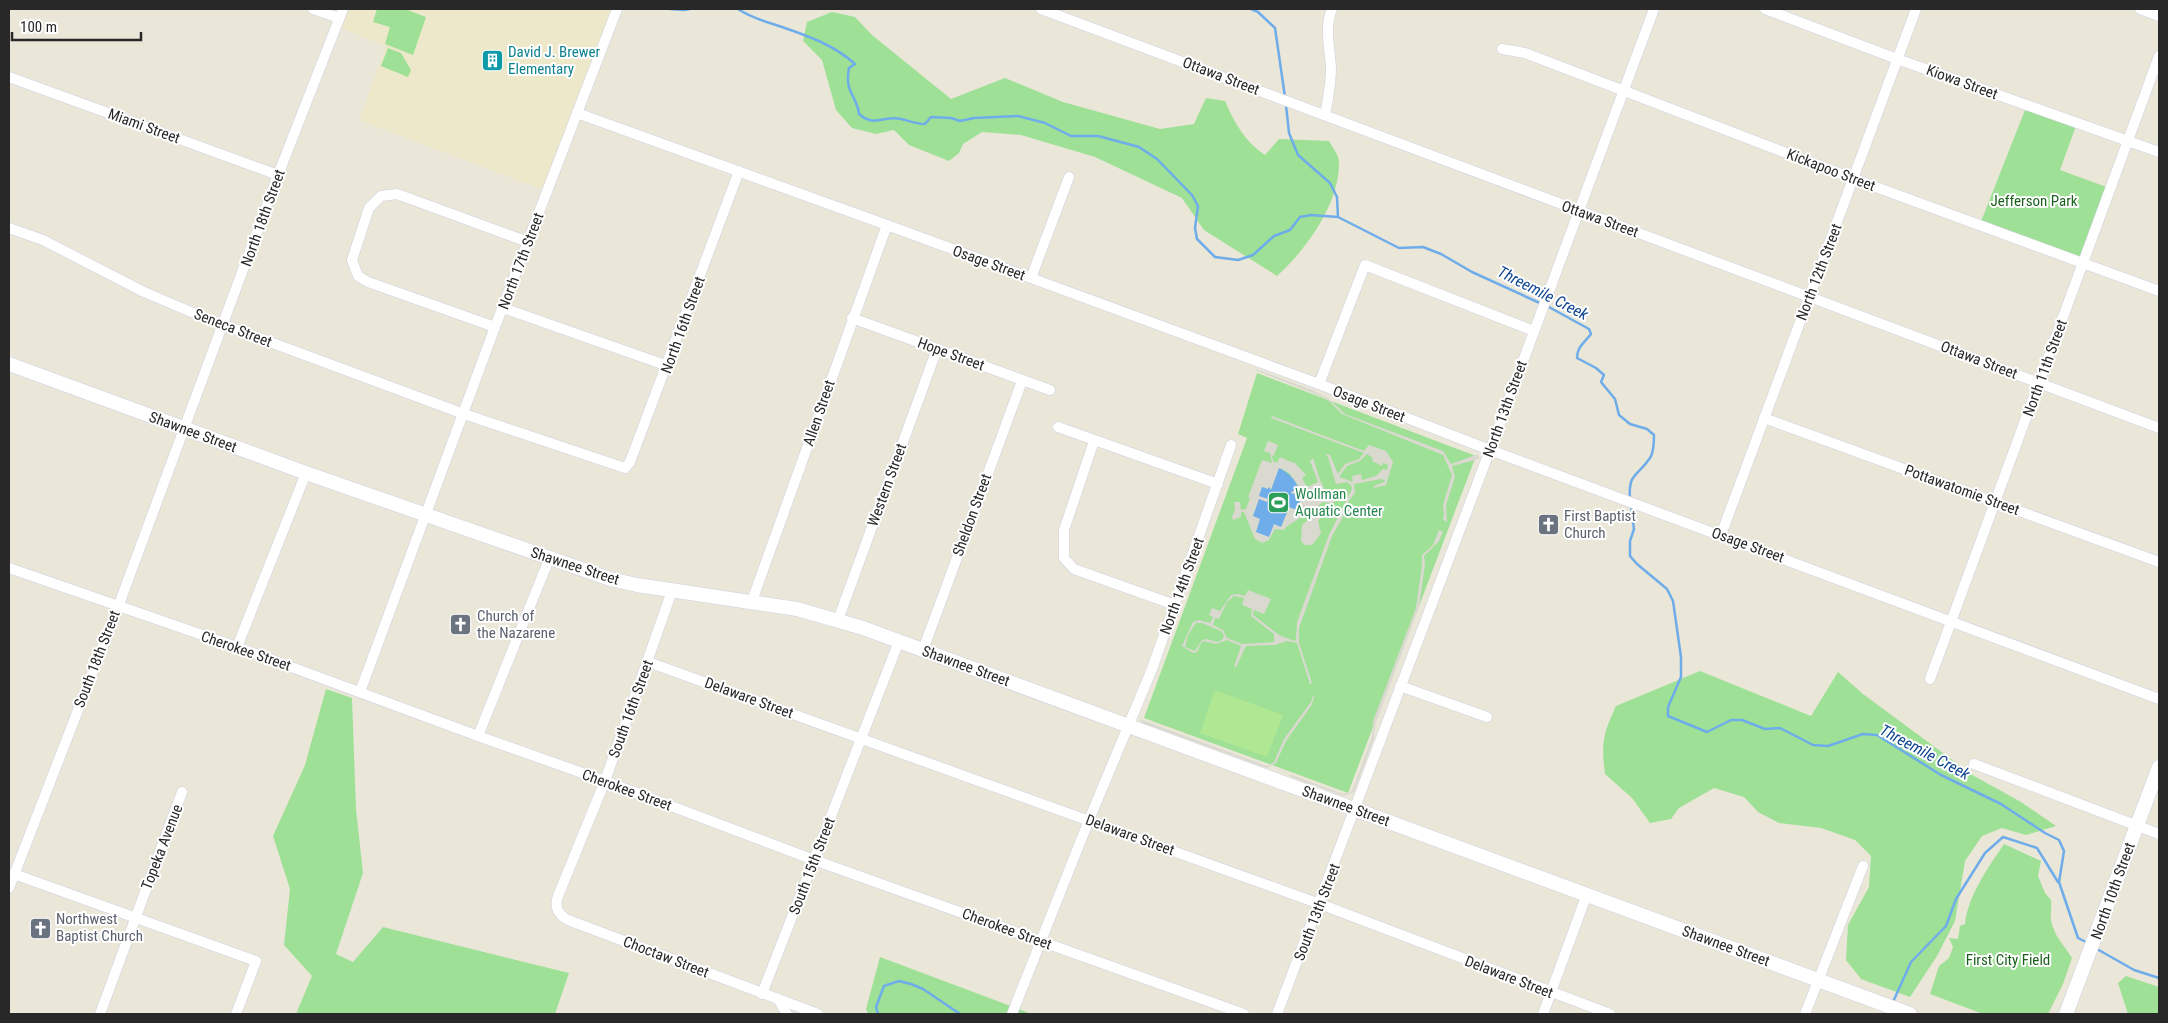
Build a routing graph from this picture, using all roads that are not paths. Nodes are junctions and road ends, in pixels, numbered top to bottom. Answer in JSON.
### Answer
{"nodes":[{"id":1,"x":313,"y":9,"type":"edge"},
{"id":2,"x":617,"y":9,"type":"edge"},
{"id":3,"x":1041,"y":9,"type":"edge"},
{"id":4,"x":1332,"y":9,"type":"edge"},
{"id":5,"x":1654,"y":9,"type":"edge"},
{"id":6,"x":1765,"y":9,"type":"edge"},
{"id":7,"x":1916,"y":9,"type":"edge"},
{"id":8,"x":2140,"y":9,"type":"edge"},
{"id":9,"x":341,"y":14,"type":"edge"},
{"id":10,"x":2159,"y":16,"type":"edge"},
{"id":11,"x":1502,"y":50,"type":"dead end"},
{"id":12,"x":2159,"y":56,"type":"edge"},
{"id":13,"x":1897,"y":59,"type":"junction"},
{"id":14,"x":9,"y":77,"type":"edge"},
{"id":15,"x":1623,"y":91,"type":"junction"},
{"id":16,"x":577,"y":113,"type":"junction"},
{"id":17,"x":1325,"y":115,"type":"junction"},
{"id":18,"x":2129,"y":141,"type":"junction"},
{"id":19,"x":2159,"y":152,"type":"edge"},
{"id":20,"x":739,"y":172,"type":"junction"},
{"id":21,"x":278,"y":175,"type":"junction"},
{"id":22,"x":1069,"y":177,"type":"dead end"},
{"id":23,"x":1854,"y":179,"type":"junction"},
{"id":24,"x":1579,"y":211,"type":"junction"},
{"id":25,"x":887,"y":225,"type":"junction"},
{"id":26,"x":9,"y":228,"type":"edge"},
{"id":27,"x":528,"y":242,"type":"junction"},
{"id":28,"x":2084,"y":264,"type":"junction"},
{"id":29,"x":1031,"y":278,"type":"junction"},
{"id":30,"x":2159,"y":291,"type":"edge"},
{"id":31,"x":1809,"y":296,"type":"junction"},
{"id":32,"x":503,"y":308,"type":"junction"},
{"id":33,"x":852,"y":318,"type":"junction"},
{"id":34,"x":224,"y":325,"type":"junction"},
{"id":35,"x":496,"y":327,"type":"junction"},
{"id":36,"x":1534,"y":331,"type":"junction"},
{"id":37,"x":937,"y":350,"type":"junction"},
{"id":38,"x":9,"y":364,"type":"edge"},
{"id":39,"x":668,"y":366,"type":"junction"},
{"id":40,"x":1022,"y":380,"type":"junction"},
{"id":41,"x":2040,"y":383,"type":"junction"},
{"id":42,"x":1319,"y":384,"type":"junction"},
{"id":43,"x":1050,"y":390,"type":"dead end"},
{"id":44,"x":464,"y":414,"type":"junction"},
{"id":45,"x":1764,"y":418,"type":"junction"},
{"id":46,"x":1058,"y":427,"type":"dead end"},
{"id":47,"x":184,"y":428,"type":"junction"},
{"id":48,"x":2159,"y":428,"type":"edge"},
{"id":49,"x":1094,"y":441,"type":"junction"},
{"id":50,"x":1230,"y":445,"type":"dead end"},
{"id":51,"x":1490,"y":450,"type":"junction"},
{"id":52,"x":617,"y":467,"type":"joint"},
{"id":53,"x":306,"y":472,"type":"junction"},
{"id":54,"x":1218,"y":484,"type":"junction"},
{"id":55,"x":1996,"y":502,"type":"junction"},
{"id":56,"x":428,"y":515,"type":"junction"},
{"id":57,"x":1721,"y":535,"type":"junction"},
{"id":58,"x":548,"y":559,"type":"junction"},
{"id":59,"x":2159,"y":562,"type":"edge"},
{"id":60,"x":9,"y":568,"type":"edge"},
{"id":61,"x":672,"y":590,"type":"junction"},
{"id":62,"x":752,"y":601,"type":"junction"},
{"id":63,"x":1175,"y":605,"type":"junction"},
{"id":64,"x":118,"y":607,"type":"junction"},
{"id":65,"x":838,"y":620,"type":"junction"},
{"id":66,"x":1952,"y":621,"type":"junction"},
{"id":67,"x":899,"y":641,"type":"junction"},
{"id":68,"x":237,"y":647,"type":"junction"},
{"id":69,"x":923,"y":650,"type":"junction"},
{"id":70,"x":648,"y":662,"type":"junction"},
{"id":71,"x":1930,"y":679,"type":"dead end"},
{"id":72,"x":1400,"y":686,"type":"junction"},
{"id":73,"x":360,"y":692,"type":"junction"},
{"id":74,"x":2159,"y":699,"type":"edge"},
{"id":75,"x":1487,"y":717,"type":"dead end"},
{"id":76,"x":1128,"y":725,"type":"junction"},
{"id":77,"x":478,"y":736,"type":"junction"},
{"id":78,"x":861,"y":738,"type":"junction"},
{"id":79,"x":1974,"y":764,"type":"dead end"},
{"id":80,"x":2159,"y":768,"type":"edge"},
{"id":81,"x":604,"y":781,"type":"junction"},
{"id":82,"x":182,"y":792,"type":"dead end"},
{"id":83,"x":1356,"y":809,"type":"junction"},
{"id":84,"x":1089,"y":820,"type":"junction"},
{"id":85,"x":2137,"y":826,"type":"junction"},
{"id":86,"x":2159,"y":834,"type":"edge"},
{"id":87,"x":814,"y":860,"type":"junction"},
{"id":88,"x":1864,"y":866,"type":"dead end"},
{"id":89,"x":14,"y":874,"type":"junction"},
{"id":90,"x":9,"y":888,"type":"edge"},
{"id":91,"x":1587,"y":894,"type":"junction"},
{"id":92,"x":1320,"y":904,"type":"junction"},
{"id":93,"x":557,"y":910,"type":"joint"},
{"id":94,"x":135,"y":918,"type":"junction"},
{"id":95,"x":1042,"y":941,"type":"junction"},
{"id":96,"x":1818,"y":980,"type":"junction"},
{"id":97,"x":1551,"y":993,"type":"junction"},
{"id":98,"x":762,"y":994,"type":"junction"},
{"id":99,"x":778,"y":1000,"type":"junction"},
{"id":100,"x":100,"y":1014,"type":"edge"},
{"id":101,"x":236,"y":1014,"type":"edge"},
{"id":102,"x":787,"y":1014,"type":"edge"},
{"id":103,"x":818,"y":1014,"type":"edge"},
{"id":104,"x":1012,"y":1014,"type":"edge"},
{"id":105,"x":1244,"y":1014,"type":"edge"},
{"id":106,"x":1277,"y":1014,"type":"edge"},
{"id":107,"x":1543,"y":1014,"type":"edge"},
{"id":108,"x":1610,"y":1014,"type":"edge"},
{"id":109,"x":1805,"y":1014,"type":"edge"},
{"id":110,"x":1910,"y":1014,"type":"edge"},
{"id":111,"x":2066,"y":1014,"type":"edge"}],
"edges":[{"from":1,"to":9,"type":"street"},
{"from":2,"to":16,"type":"street","name":"North 17th Street"},
{"from":3,"to":17,"type":"street","name":"Ottawa Street"},
{"from":4,"to":17,"type":"street"},
{"from":5,"to":15,"type":"street","name":"North 13th Street"},
{"from":6,"to":13,"type":"street","name":"Kiowa Street"},
{"from":7,"to":13,"type":"street","name":"North 12th Street"},
{"from":8,"to":10,"type":"street"},
{"from":9,"to":21,"type":"street","name":"North 18th Street"},
{"from":11,"to":15,"type":"street","name":"Kickapoo Street"},
{"from":12,"to":18,"type":"street","name":"North 11th Street"},
{"from":13,"to":18,"type":"street","name":"Kiowa Street"},
{"from":13,"to":23,"type":"street","name":"North 12th Street"},
{"from":14,"to":21,"type":"street","name":"Miami Street"},
{"from":15,"to":23,"type":"street","name":"Kickapoo Street"},
{"from":15,"to":24,"type":"street","name":"North 13th Street"},
{"from":16,"to":20,"type":"street","name":"Osage Street"},
{"from":16,"to":27,"type":"street","name":"North 17th Street"},
{"from":17,"to":24,"type":"street","name":"Ottawa Street"},
{"from":18,"to":19,"type":"street","name":"Kiowa Street"},
{"from":18,"to":28,"type":"street","name":"North 11th Street"},
{"from":20,"to":25,"type":"street","name":"Osage Street"},
{"from":20,"to":39,"type":"street","name":"North 16th Street"},
{"from":21,"to":34,"type":"street","name":"North 18th Street"},
{"from":22,"to":29,"type":"street"},
{"from":23,"to":28,"type":"street","name":"Kickapoo Street"},
{"from":23,"to":31,"type":"street","name":"North 12th Street"},
{"from":24,"to":31,"type":"street","name":"Ottawa Street"},
{"from":24,"to":36,"type":"street","name":"North 13th Street"},
{"from":25,"to":29,"type":"street","name":"Osage Street"},
{"from":25,"to":33,"type":"street","name":"Allen Street"},
{"from":26,"to":34,"type":"street","name":"Seneca Street"},
{"from":27,"to":32,"type":"street","name":"North 17th Street"},
{"from":27,"to":35,"type":"street"},
{"from":28,"to":30,"type":"street","name":"Kickapoo Street"},
{"from":28,"to":41,"type":"street","name":"North 11th Street"},
{"from":29,"to":42,"type":"street","name":"Osage Street"},
{"from":31,"to":41,"type":"street","name":"Ottawa Street"},
{"from":31,"to":45,"type":"street","name":"North 12th Street"},
{"from":32,"to":35,"type":"street","name":"North 17th Street"},
{"from":32,"to":39,"type":"street"},
{"from":33,"to":37,"type":"street","name":"Hope Street"},
{"from":33,"to":62,"type":"street","name":"Allen Street"},
{"from":34,"to":44,"type":"street","name":"Seneca Street"},
{"from":34,"to":47,"type":"street","name":"North 18th Street"},
{"from":35,"to":44,"type":"street","name":"North 17th Street"},
{"from":36,"to":42,"type":"street"},
{"from":36,"to":51,"type":"street","name":"North 13th Street"},
{"from":37,"to":40,"type":"street","name":"Hope Street"},
{"from":37,"to":65,"type":"street","name":"Western Street"},
{"from":38,"to":47,"type":"street","name":"Shawnee Street"},
{"from":39,"to":52,"type":"street","name":"North 16th Street"},
{"from":40,"to":43,"type":"street","name":"Hope Street"},
{"from":40,"to":69,"type":"street","name":"Sheldon Street"},
{"from":41,"to":48,"type":"street","name":"Ottawa Street"},
{"from":41,"to":55,"type":"street","name":"North 11th Street"},
{"from":42,"to":51,"type":"street","name":"Osage Street"},
{"from":44,"to":52,"type":"street","name":"Seneca Street"},
{"from":44,"to":56,"type":"street","name":"North 17th Street"},
{"from":45,"to":55,"type":"street","name":"Pottawatomie Street"},
{"from":45,"to":57,"type":"street","name":"North 12th Street"},
{"from":46,"to":49,"type":"street"},
{"from":47,"to":53,"type":"street","name":"Shawnee Street"},
{"from":47,"to":64,"type":"street","name":"South 18th Street"},
{"from":49,"to":54,"type":"street"},
{"from":49,"to":63,"type":"street"},
{"from":50,"to":54,"type":"street","name":"North 14th Street"},
{"from":51,"to":57,"type":"street","name":"Osage Street"},
{"from":51,"to":72,"type":"street","name":"North 13th Street"},
{"from":53,"to":56,"type":"street","name":"Shawnee Street"},
{"from":53,"to":68,"type":"street"},
{"from":54,"to":63,"type":"street","name":"North 14th Street"},
{"from":55,"to":59,"type":"street","name":"Pottawatomie Street"},
{"from":55,"to":66,"type":"street","name":"North 11th Street"},
{"from":56,"to":58,"type":"street","name":"Shawnee Street"},
{"from":56,"to":73,"type":"street","name":"North 17th Street"},
{"from":57,"to":66,"type":"street","name":"Osage Street"},
{"from":58,"to":61,"type":"street","name":"Shawnee Street"},
{"from":58,"to":77,"type":"street"},
{"from":60,"to":64,"type":"street","name":"Cherokee Street"},
{"from":61,"to":62,"type":"street","name":"Shawnee Street"},
{"from":61,"to":70,"type":"street","name":"South 16th Street"},
{"from":62,"to":65,"type":"street","name":"Shawnee Street"},
{"from":63,"to":76,"type":"street","name":"North 14th Street"},
{"from":64,"to":68,"type":"street","name":"Cherokee Street"},
{"from":64,"to":89,"type":"street","name":"South 18th Street"},
{"from":65,"to":67,"type":"street","name":"Shawnee Street"},
{"from":66,"to":71,"type":"street","name":"North 11th Street"},
{"from":66,"to":74,"type":"street","name":"Osage Street"},
{"from":67,"to":69,"type":"street","name":"Shawnee Street"},
{"from":67,"to":78,"type":"street","name":"South 15th Street"},
{"from":68,"to":73,"type":"street","name":"Cherokee Street"},
{"from":69,"to":76,"type":"street","name":"Shawnee Street"},
{"from":70,"to":78,"type":"street","name":"Delaware Street"},
{"from":70,"to":81,"type":"street","name":"South 16th Street"},
{"from":72,"to":75,"type":"street"},
{"from":72,"to":83,"type":"street","name":"North 13th Street"},
{"from":73,"to":77,"type":"street","name":"Cherokee Street"},
{"from":76,"to":83,"type":"street","name":"Shawnee Street"},
{"from":76,"to":84,"type":"street","name":"North 14th Street"},
{"from":77,"to":81,"type":"street","name":"Cherokee Street"},
{"from":78,"to":84,"type":"street","name":"Delaware Street"},
{"from":78,"to":87,"type":"street","name":"South 15th Street"},
{"from":79,"to":85,"type":"street"},
{"from":80,"to":85,"type":"street","name":"North 10th Street"},
{"from":81,"to":87,"type":"street","name":"Cherokee Street"},
{"from":81,"to":93,"type":"street","name":"South 16th Street"},
{"from":82,"to":94,"type":"street","name":"Topeka Avenue"},
{"from":83,"to":91,"type":"street","name":"Shawnee Street"},
{"from":83,"to":92,"type":"street","name":"South 13th Street"},
{"from":84,"to":92,"type":"street","name":"Delaware Street"},
{"from":84,"to":95,"type":"street","name":"North 14th Street"},
{"from":85,"to":86,"type":"street"},
{"from":85,"to":111,"type":"street","name":"North 10th Street"},
{"from":87,"to":95,"type":"street","name":"Cherokee Street"},
{"from":87,"to":98,"type":"street","name":"South 15th Street"},
{"from":88,"to":96,"type":"street"},
{"from":89,"to":90,"type":"street","name":"South 18th Street"},
{"from":89,"to":94,"type":"street"},
{"from":91,"to":96,"type":"street","name":"Shawnee Street"},
{"from":91,"to":97,"type":"street"},
{"from":92,"to":97,"type":"street","name":"Delaware Street"},
{"from":92,"to":106,"type":"street","name":"South 13th Street"},
{"from":93,"to":98,"type":"street","name":"Choctaw Street"},
{"from":94,"to":100,"type":"street","name":"Topeka Avenue"},
{"from":94,"to":101,"type":"street"},
{"from":95,"to":104,"type":"street","name":"North 14th Street"},
{"from":95,"to":105,"type":"street","name":"Cherokee Street"},
{"from":96,"to":109,"type":"street"},
{"from":96,"to":110,"type":"street","name":"Shawnee Street"},
{"from":97,"to":107,"type":"street"},
{"from":97,"to":108,"type":"street","name":"Delaware Street"},
{"from":98,"to":99,"type":"street","name":"Choctaw Street"},
{"from":99,"to":102,"type":"street"},
{"from":99,"to":103,"type":"street","name":"Choctaw Street"}]}
